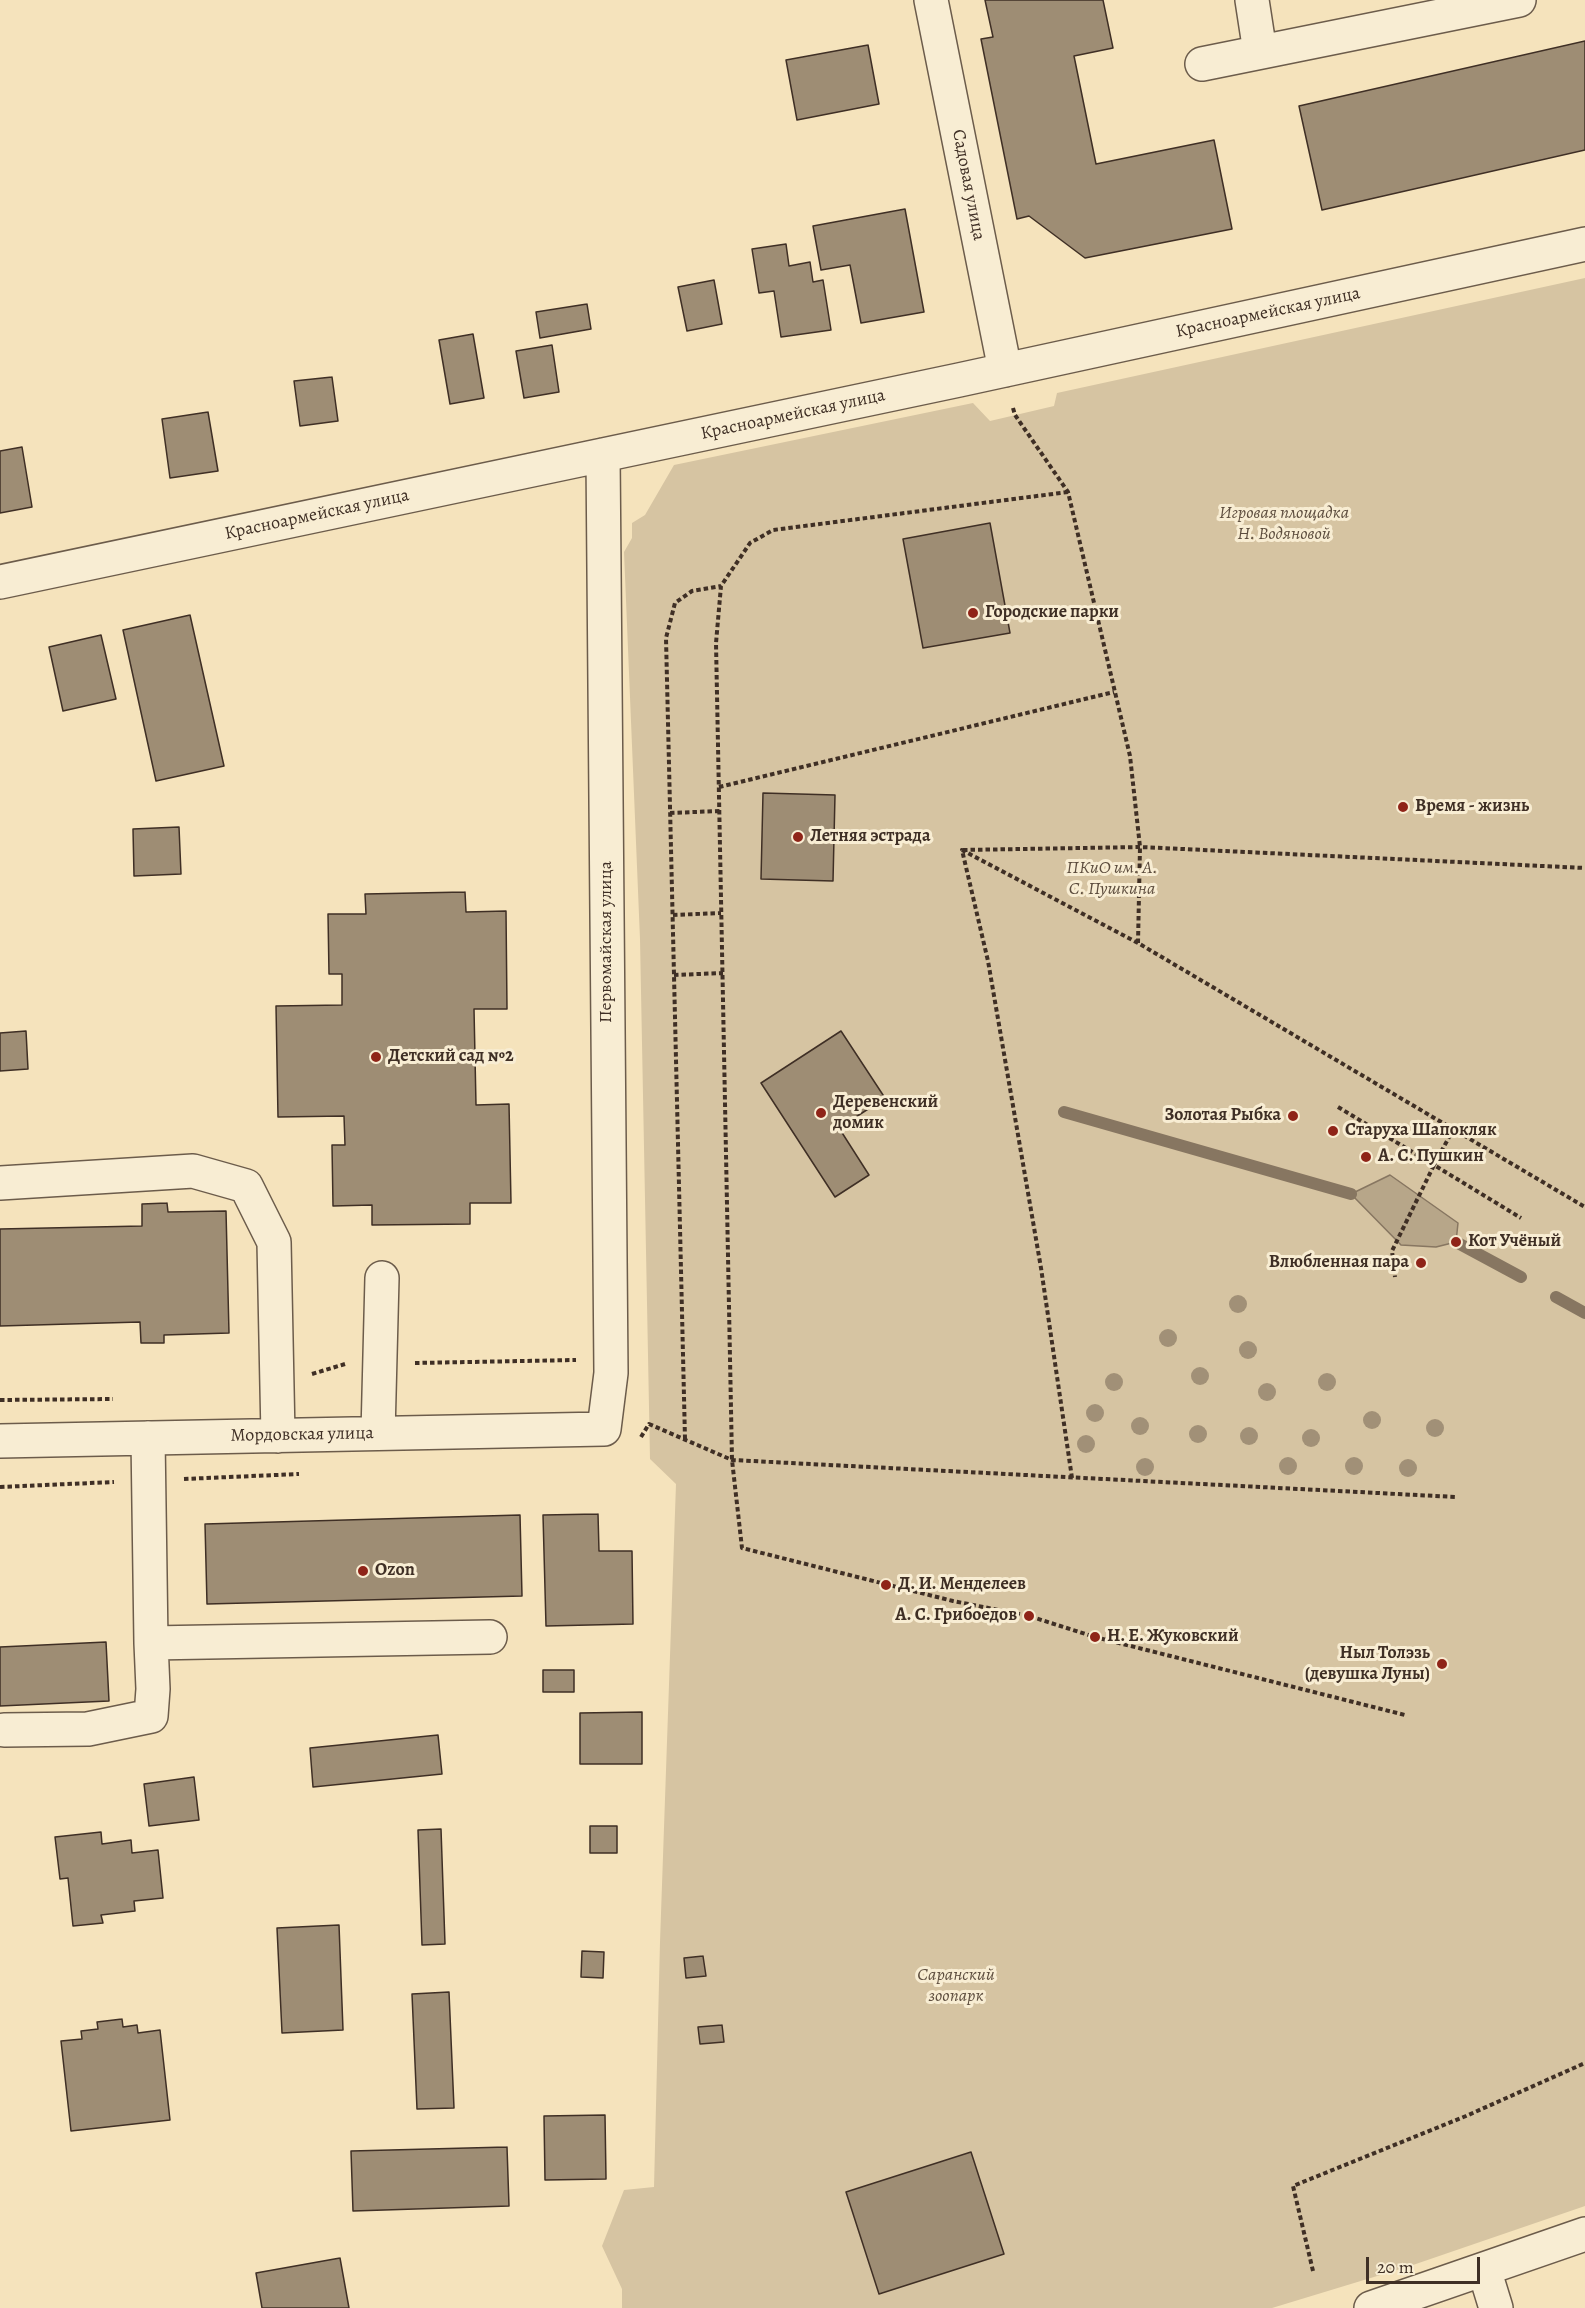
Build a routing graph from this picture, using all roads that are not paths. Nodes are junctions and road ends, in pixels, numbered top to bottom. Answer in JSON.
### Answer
{"nodes":[{"id":1,"x":931,"y":0,"type":"edge"},
{"id":2,"x":1252,"y":0,"type":"edge"},
{"id":3,"x":1519,"y":0,"type":"edge"},
{"id":4,"x":1260,"y":52,"type":"junction"},
{"id":5,"x":1202,"y":64,"type":"dead end"},
{"id":6,"x":1585,"y":244,"type":"edge"},
{"id":7,"x":1005,"y":370,"type":"junction"},
{"id":8,"x":603,"y":455,"type":"junction"},
{"id":9,"x":0,"y":582,"type":"edge"},
{"id":10,"x":0,"y":1183,"type":"edge"},
{"id":11,"x":382,"y":1278,"type":"dead end"},
{"id":12,"x":604,"y":1429,"type":"joint"},
{"id":13,"x":378,"y":1434,"type":"junction"},
{"id":14,"x":278,"y":1436,"type":"junction"},
{"id":15,"x":148,"y":1438,"type":"junction"},
{"id":16,"x":0,"y":1441,"type":"edge"},
{"id":17,"x":490,"y":1637,"type":"dead end"},
{"id":18,"x":151,"y":1642,"type":"junction"},
{"id":19,"x":4,"y":1730,"type":"dead end"},
{"id":20,"x":1585,"y":2234,"type":"edge"},
{"id":21,"x":1484,"y":2269,"type":"junction"},
{"id":22,"x":1371,"y":2308,"type":"edge"},
{"id":23,"x":1496,"y":2308,"type":"edge"}],
"edges":[{"from":1,"to":7,"type":"street","name":"Садовая улица"},
{"from":2,"to":4,"type":"street"},
{"from":3,"to":4,"type":"street"},
{"from":4,"to":5,"type":"street"},
{"from":6,"to":7,"type":"street","name":"Красноармейская улица"},
{"from":7,"to":8,"type":"street","name":"Красноармейская улица"},
{"from":8,"to":9,"type":"street","name":"Красноармейская улица"},
{"from":8,"to":12,"type":"street","name":"Первомайская улица"},
{"from":10,"to":14,"type":"street"},
{"from":11,"to":13,"type":"street"},
{"from":12,"to":13,"type":"street","name":"Мордовская улица"},
{"from":13,"to":14,"type":"street","name":"Мордовская улица"},
{"from":14,"to":15,"type":"street","name":"Мордовская улица"},
{"from":15,"to":16,"type":"street","name":"Мордовская улица"},
{"from":15,"to":18,"type":"street"},
{"from":17,"to":18,"type":"street"},
{"from":18,"to":19,"type":"street"},
{"from":20,"to":21,"type":"street"},
{"from":21,"to":22,"type":"street"},
{"from":21,"to":23,"type":"street"}]}
